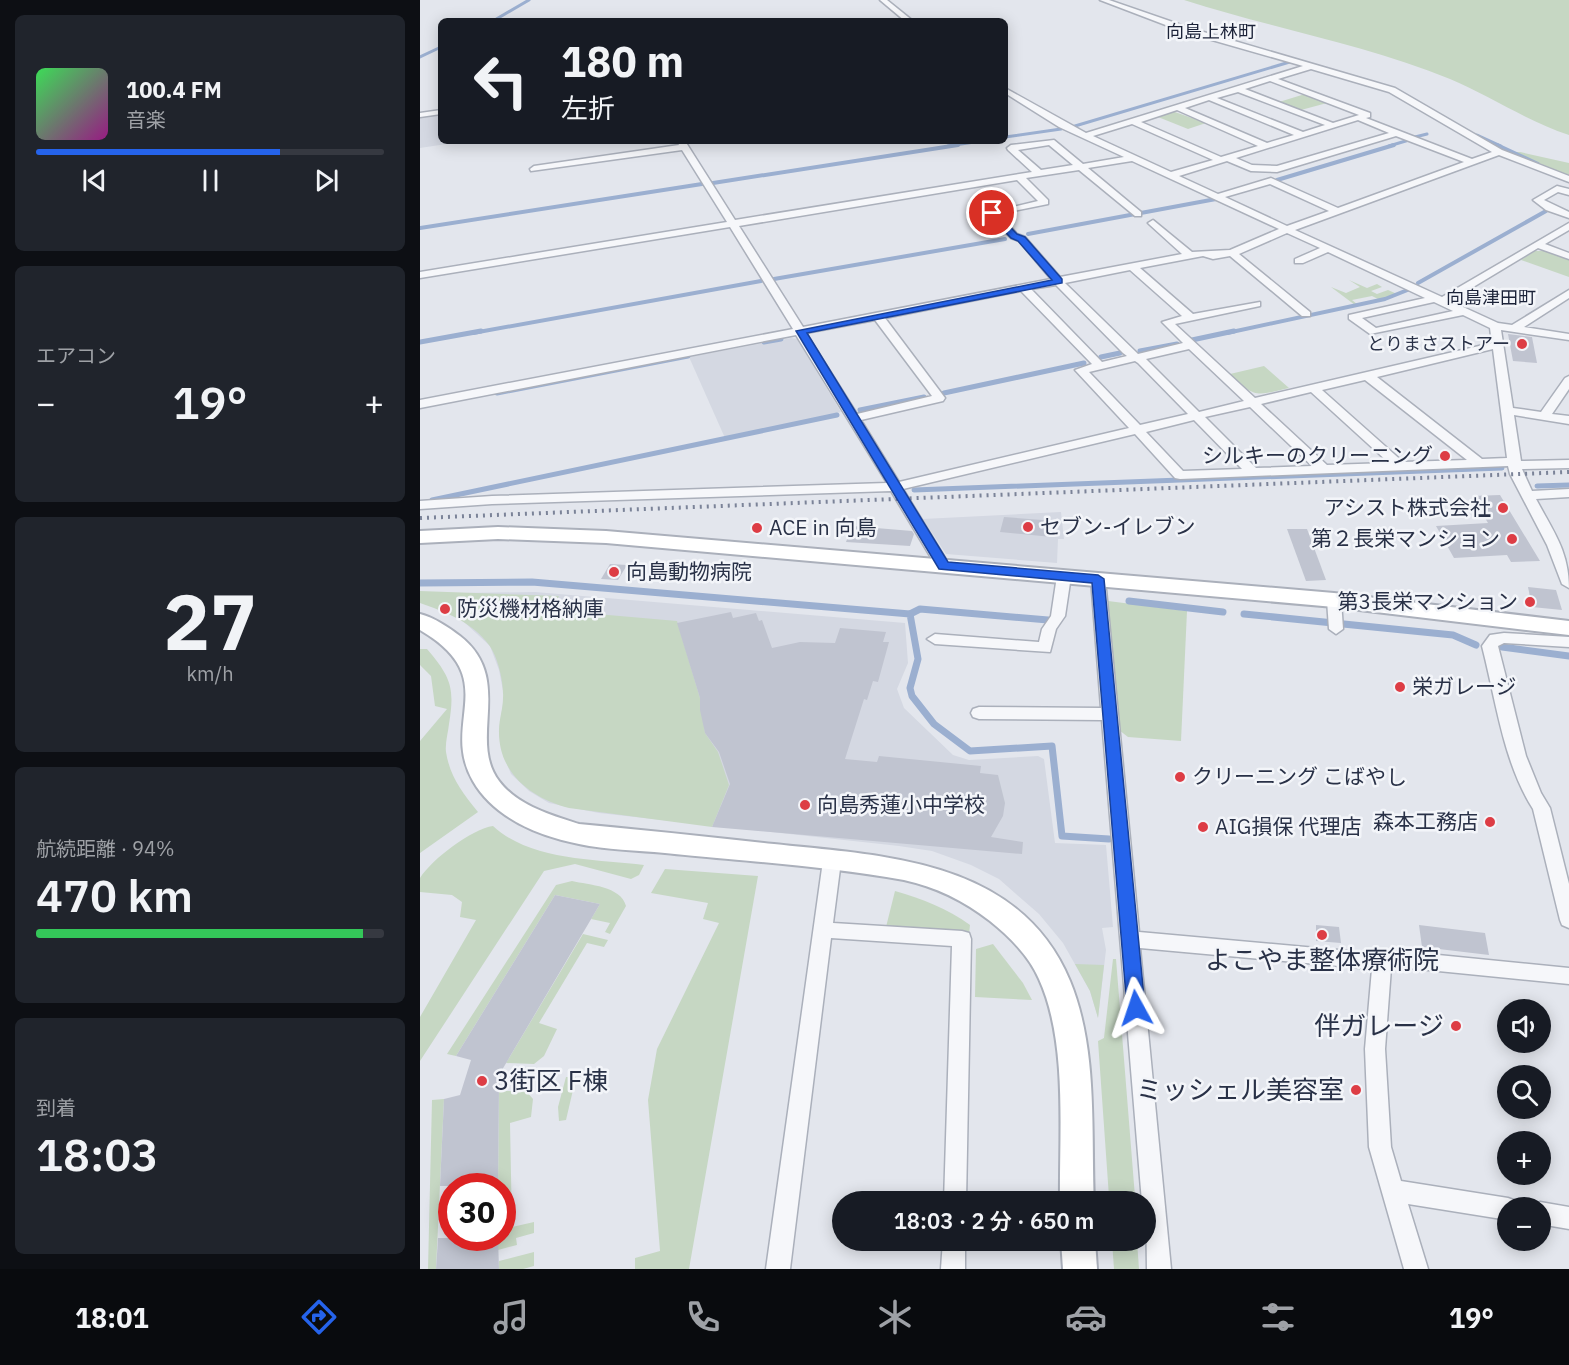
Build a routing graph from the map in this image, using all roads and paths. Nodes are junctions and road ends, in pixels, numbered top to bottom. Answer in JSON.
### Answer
{"nodes":[{"id":1,"x":883,"y":0,"type":"edge"},
{"id":2,"x":1103,"y":0,"type":"edge"},
{"id":3,"x":905,"y":18,"type":"edge"},
{"id":4,"x":1313,"y":66,"type":"junction"},
{"id":5,"x":1271,"y":79,"type":"junction"},
{"id":6,"x":1238,"y":89,"type":"junction"},
{"id":7,"x":1008,"y":92,"type":"edge"},
{"id":8,"x":1210,"y":98,"type":"junction"},
{"id":9,"x":1178,"y":108,"type":"junction"},
{"id":10,"x":438,"y":112,"type":"edge"},
{"id":11,"x":420,"y":114,"type":"edge"},
{"id":12,"x":1359,"y":118,"type":"junction"},
{"id":13,"x":1134,"y":122,"type":"junction"},
{"id":14,"x":1334,"y":126,"type":"junction"},
{"id":15,"x":1396,"y":133,"type":"junction"},
{"id":16,"x":1303,"y":135,"type":"junction"},
{"id":17,"x":1086,"y":136,"type":"junction"},
{"id":18,"x":683,"y":144,"type":"edge"},
{"id":19,"x":1266,"y":146,"type":"junction"},
{"id":20,"x":1500,"y":152,"type":"junction"},
{"id":21,"x":1133,"y":158,"type":"junction"},
{"id":22,"x":1225,"y":159,"type":"junction"},
{"id":23,"x":1472,"y":162,"type":"junction"},
{"id":24,"x":1083,"y":166,"type":"junction"},
{"id":25,"x":534,"y":169,"type":"dead end"},
{"id":26,"x":1039,"y":173,"type":"junction"},
{"id":27,"x":1172,"y":175,"type":"junction"},
{"id":28,"x":1019,"y":177,"type":"junction"},
{"id":29,"x":1569,"y":178,"type":"edge"},
{"id":30,"x":1569,"y":192,"type":"edge"},
{"id":31,"x":1220,"y":196,"type":"junction"},
{"id":32,"x":1337,"y":211,"type":"junction"},
{"id":33,"x":1138,"y":214,"type":"dead end"},
{"id":34,"x":1569,"y":215,"type":"edge"},
{"id":35,"x":1153,"y":223,"type":"dead end"},
{"id":36,"x":734,"y":224,"type":"junction"},
{"id":37,"x":1569,"y":226,"type":"edge"},
{"id":38,"x":1288,"y":229,"type":"junction"},
{"id":39,"x":1538,"y":245,"type":"junction"},
{"id":40,"x":1329,"y":248,"type":"junction"},
{"id":41,"x":1232,"y":253,"type":"junction"},
{"id":42,"x":1190,"y":256,"type":"junction"},
{"id":43,"x":1569,"y":256,"type":"edge"},
{"id":44,"x":1299,"y":261,"type":"dead end"},
{"id":45,"x":1133,"y":267,"type":"junction"},
{"id":46,"x":420,"y":275,"type":"edge"},
{"id":47,"x":1058,"y":281,"type":"junction"},
{"id":48,"x":1024,"y":288,"type":"junction"},
{"id":49,"x":1569,"y":293,"type":"edge"},
{"id":50,"x":1441,"y":299,"type":"junction"},
{"id":51,"x":1256,"y":304,"type":"dead end"},
{"id":52,"x":1396,"y":307,"type":"junction"},
{"id":53,"x":1466,"y":311,"type":"junction"},
{"id":54,"x":1306,"y":314,"type":"dead end"},
{"id":55,"x":878,"y":316,"type":"junction"},
{"id":56,"x":1190,"y":317,"type":"junction"},
{"id":57,"x":1417,"y":322,"type":"junction"},
{"id":58,"x":1495,"y":326,"type":"junction"},
{"id":59,"x":1516,"y":327,"type":"junction"},
{"id":60,"x":801,"y":331,"type":"junction"},
{"id":61,"x":1569,"y":337,"type":"edge"},
{"id":62,"x":1191,"y":345,"type":"junction"},
{"id":63,"x":1497,"y":345,"type":"junction"},
{"id":64,"x":1134,"y":358,"type":"junction"},
{"id":65,"x":1100,"y":366,"type":"junction"},
{"id":66,"x":1367,"y":375,"type":"junction"},
{"id":67,"x":1569,"y":380,"type":"edge"},
{"id":68,"x":1312,"y":387,"type":"junction"},
{"id":69,"x":1252,"y":402,"type":"junction"},
{"id":70,"x":420,"y":404,"type":"edge"},
{"id":71,"x":1508,"y":411,"type":"junction"},
{"id":72,"x":1194,"y":416,"type":"junction"},
{"id":73,"x":1545,"y":416,"type":"junction"},
{"id":74,"x":855,"y":418,"type":"junction"},
{"id":75,"x":1569,"y":420,"type":"edge"},
{"id":76,"x":1137,"y":429,"type":"junction"},
{"id":77,"x":1515,"y":463,"type":"junction"},
{"id":78,"x":1569,"y":464,"type":"edge"},
{"id":79,"x":1481,"y":465,"type":"junction"},
{"id":80,"x":1401,"y":467,"type":"junction"},
{"id":81,"x":1324,"y":470,"type":"junction"},
{"id":82,"x":1253,"y":472,"type":"junction"},
{"id":83,"x":895,"y":487,"type":"junction"},
{"id":84,"x":1569,"y":493,"type":"edge"},
{"id":85,"x":1528,"y":495,"type":"junction"},
{"id":86,"x":420,"y":505,"type":"edge"},
{"id":87,"x":420,"y":537,"type":"edge"},
{"id":88,"x":1554,"y":545,"type":"junction"},
{"id":89,"x":1569,"y":548,"type":"edge"},
{"id":90,"x":943,"y":566,"type":"junction"},
{"id":91,"x":1064,"y":576,"type":"junction"},
{"id":92,"x":1098,"y":579,"type":"junction"},
{"id":93,"x":1569,"y":585,"type":"edge"},
{"id":94,"x":420,"y":621,"type":"edge"},
{"id":95,"x":1569,"y":628,"type":"edge"},
{"id":96,"x":935,"y":639,"type":"dead end"},
{"id":97,"x":1569,"y":642,"type":"edge"},
{"id":98,"x":979,"y":713,"type":"dead end"},
{"id":99,"x":1109,"y":714,"type":"junction"},
{"id":100,"x":832,"y":861,"type":"junction"},
{"id":101,"x":1569,"y":920,"type":"edge"},
{"id":102,"x":821,"y":930,"type":"junction"},
{"id":103,"x":1131,"y":939,"type":"junction"},
{"id":104,"x":1382,"y":962,"type":"junction"},
{"id":105,"x":1569,"y":976,"type":"edge"},
{"id":106,"x":955,"y":1191,"type":"edge"},
{"id":107,"x":1077,"y":1191,"type":"edge"},
{"id":108,"x":1393,"y":1191,"type":"junction"},
{"id":109,"x":1497,"y":1207,"type":"edge"},
{"id":110,"x":1551,"y":1216,"type":"edge"},
{"id":111,"x":1569,"y":1218,"type":"edge"},
{"id":112,"x":954,"y":1251,"type":"edge"},
{"id":113,"x":1079,"y":1251,"type":"edge"},
{"id":114,"x":778,"y":1269,"type":"edge"},
{"id":115,"x":953,"y":1269,"type":"edge"},
{"id":116,"x":1080,"y":1269,"type":"edge"},
{"id":117,"x":1159,"y":1269,"type":"edge"},
{"id":118,"x":1416,"y":1269,"type":"edge"}],
"edges":[{"from":1,"to":3,"type":"street"},
{"from":2,"to":4,"type":"street"},
{"from":4,"to":5,"type":"street"},
{"from":4,"to":20,"type":"street"},
{"from":5,"to":6,"type":"street"},
{"from":5,"to":12,"type":"street"},
{"from":6,"to":8,"type":"street"},
{"from":6,"to":14,"type":"street"},
{"from":7,"to":17,"type":"street"},
{"from":8,"to":9,"type":"street"},
{"from":8,"to":16,"type":"street"},
{"from":9,"to":13,"type":"street"},
{"from":9,"to":19,"type":"street"},
{"from":10,"to":11,"type":"street"},
{"from":12,"to":14,"type":"street"},
{"from":12,"to":15,"type":"street"},
{"from":13,"to":17,"type":"street"},
{"from":13,"to":22,"type":"street"},
{"from":14,"to":16,"type":"street"},
{"from":15,"to":22,"type":"street"},
{"from":15,"to":23,"type":"street"},
{"from":16,"to":19,"type":"street"},
{"from":17,"to":21,"type":"street"},
{"from":18,"to":25,"type":"street"},
{"from":18,"to":36,"type":"street"},
{"from":19,"to":22,"type":"street"},
{"from":20,"to":23,"type":"street"},
{"from":20,"to":29,"type":"street"},
{"from":21,"to":24,"type":"street"},
{"from":21,"to":27,"type":"street"},
{"from":22,"to":27,"type":"street"},
{"from":23,"to":32,"type":"street"},
{"from":24,"to":26,"type":"street"},
{"from":24,"to":26,"type":"street"},
{"from":24,"to":33,"type":"street"},
{"from":26,"to":28,"type":"street"},
{"from":27,"to":31,"type":"street"},
{"from":28,"to":36,"type":"street"},
{"from":28,"to":47,"type":"street"},
{"from":30,"to":34,"type":"street"},
{"from":31,"to":32,"type":"street"},
{"from":31,"to":38,"type":"street"},
{"from":32,"to":38,"type":"street"},
{"from":35,"to":42,"type":"street"},
{"from":36,"to":46,"type":"street"},
{"from":36,"to":60,"type":"street"},
{"from":37,"to":39,"type":"street"},
{"from":38,"to":40,"type":"street"},
{"from":38,"to":41,"type":"street"},
{"from":39,"to":43,"type":"street"},
{"from":39,"to":50,"type":"street"},
{"from":40,"to":44,"type":"street"},
{"from":40,"to":50,"type":"street"},
{"from":41,"to":42,"type":"street"},
{"from":41,"to":54,"type":"street"},
{"from":42,"to":45,"type":"street"},
{"from":45,"to":47,"type":"street"},
{"from":45,"to":56,"type":"street"},
{"from":47,"to":48,"type":"street"},
{"from":47,"to":64,"type":"street"},
{"from":48,"to":55,"type":"street"},
{"from":48,"to":65,"type":"street"},
{"from":49,"to":59,"type":"street"},
{"from":50,"to":52,"type":"street"},
{"from":50,"to":53,"type":"street"},
{"from":51,"to":56,"type":"street"},
{"from":52,"to":57,"type":"street"},
{"from":52,"to":57,"type":"street"},
{"from":53,"to":57,"type":"street"},
{"from":53,"to":58,"type":"street"},
{"from":55,"to":60,"type":"street"},
{"from":55,"to":74,"type":"street"},
{"from":56,"to":62,"type":"street"},
{"from":58,"to":59,"type":"street"},
{"from":58,"to":63,"type":"street"},
{"from":59,"to":61,"type":"street"},
{"from":60,"to":70,"type":"street"},
{"from":60,"to":74,"type":"street"},
{"from":62,"to":64,"type":"street"},
{"from":62,"to":69,"type":"street"},
{"from":63,"to":66,"type":"street"},
{"from":63,"to":71,"type":"street"},
{"from":64,"to":65,"type":"street"},
{"from":64,"to":72,"type":"street"},
{"from":65,"to":76,"type":"street"},
{"from":66,"to":68,"type":"street"},
{"from":66,"to":79,"type":"street"},
{"from":67,"to":73,"type":"street"},
{"from":68,"to":69,"type":"street"},
{"from":68,"to":80,"type":"street"},
{"from":69,"to":72,"type":"street"},
{"from":69,"to":81,"type":"street"},
{"from":71,"to":73,"type":"street"},
{"from":71,"to":77,"type":"street"},
{"from":72,"to":76,"type":"street"},
{"from":72,"to":82,"type":"street"},
{"from":73,"to":75,"type":"street"},
{"from":74,"to":83,"type":"street"},
{"from":76,"to":82,"type":"street"},
{"from":76,"to":83,"type":"street"},
{"from":77,"to":78,"type":"street"},
{"from":77,"to":79,"type":"street"},
{"from":77,"to":85,"type":"street"},
{"from":79,"to":80,"type":"street"},
{"from":80,"to":81,"type":"street"},
{"from":81,"to":82,"type":"street"},
{"from":83,"to":86,"type":"street"},
{"from":83,"to":90,"type":"street"},
{"from":84,"to":85,"type":"street"},
{"from":85,"to":88,"type":"street"},
{"from":87,"to":90,"type":"street"},
{"from":88,"to":89,"type":"street"},
{"from":88,"to":93,"type":"street"},
{"from":90,"to":91,"type":"street"},
{"from":91,"to":92,"type":"street"},
{"from":91,"to":96,"type":"street"},
{"from":92,"to":95,"type":"street"},
{"from":92,"to":99,"type":"street"},
{"from":94,"to":100,"type":"street"},
{"from":97,"to":101,"type":"street"},
{"from":98,"to":99,"type":"street"},
{"from":99,"to":103,"type":"street"},
{"from":100,"to":102,"type":"street"},
{"from":100,"to":107,"type":"street"},
{"from":102,"to":106,"type":"street"},
{"from":102,"to":114,"type":"street"},
{"from":103,"to":104,"type":"street"},
{"from":103,"to":117,"type":"street"},
{"from":104,"to":105,"type":"street"},
{"from":104,"to":108,"type":"street"},
{"from":108,"to":109,"type":"street"},
{"from":108,"to":118,"type":"street"},
{"from":110,"to":111,"type":"street"},
{"from":112,"to":115,"type":"street"},
{"from":113,"to":116,"type":"street"}]}
